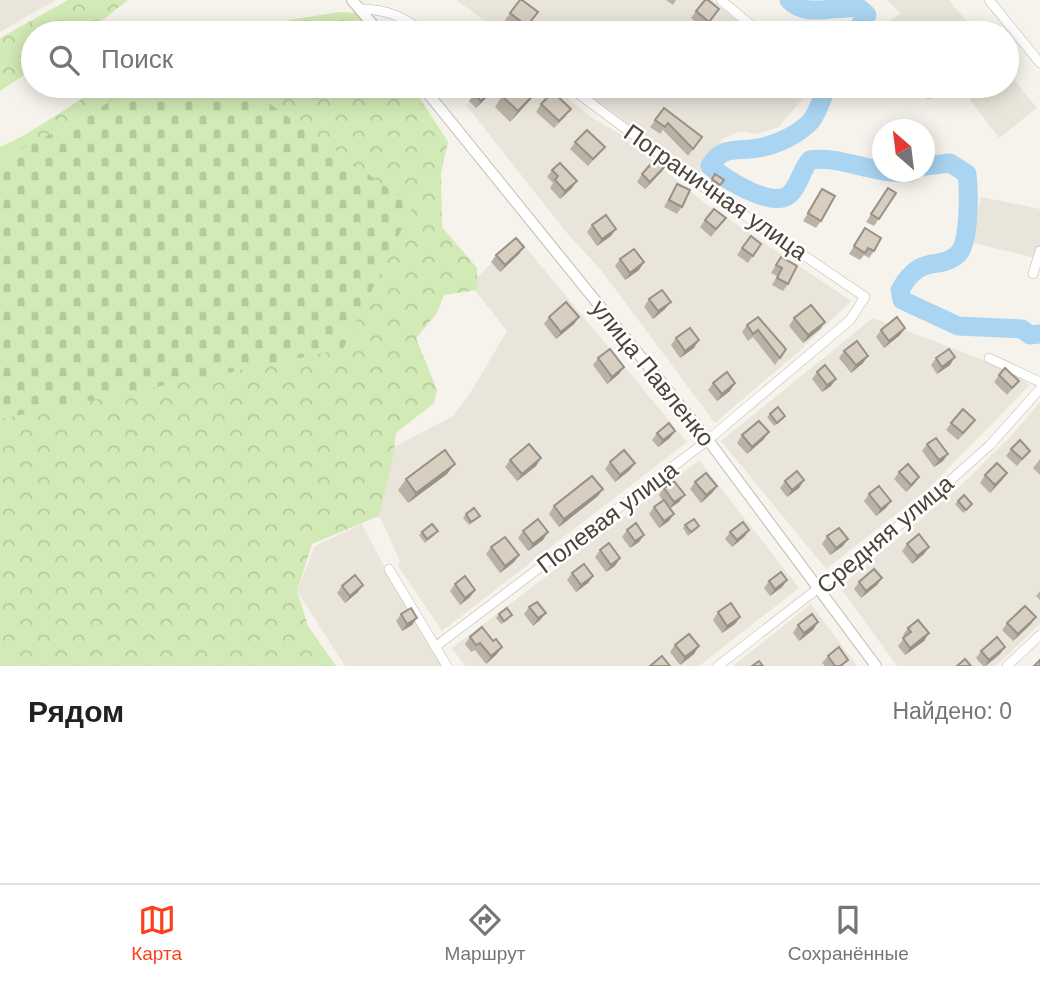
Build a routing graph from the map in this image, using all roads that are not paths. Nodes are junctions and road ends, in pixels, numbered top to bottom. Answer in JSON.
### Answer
{"nodes":[{"id":1,"x":352,"y":0,"type":"edge"},
{"id":2,"x":721,"y":0,"type":"edge"},
{"id":3,"x":989,"y":0,"type":"edge"},
{"id":4,"x":360,"y":9,"type":"junction"},
{"id":5,"x":370,"y":21,"type":"edge"},
{"id":6,"x":408,"y":21,"type":"edge"},
{"id":7,"x":746,"y":21,"type":"edge"},
{"id":8,"x":1006,"y":21,"type":"edge"},
{"id":9,"x":1019,"y":37,"type":"edge"},
{"id":10,"x":1040,"y":64,"type":"edge"},
{"id":11,"x":432,"y":98,"type":"edge"},
{"id":12,"x":584,"y":98,"type":"edge"},
{"id":13,"x":1040,"y":251,"type":"edge"},
{"id":14,"x":1033,"y":274,"type":"dead end"},
{"id":15,"x":865,"y":297,"type":"joint"},
{"id":16,"x":989,"y":358,"type":"dead end"},
{"id":17,"x":1040,"y":382,"type":"edge"},
{"id":18,"x":1040,"y":389,"type":"edge"},
{"id":19,"x":709,"y":440,"type":"junction"},
{"id":20,"x":389,"y":569,"type":"dead end"},
{"id":21,"x":821,"y":588,"type":"junction"},
{"id":22,"x":1040,"y":635,"type":"edge"},
{"id":23,"x":435,"y":647,"type":"junction"},
{"id":24,"x":447,"y":666,"type":"edge"},
{"id":25,"x":718,"y":666,"type":"edge"},
{"id":26,"x":876,"y":666,"type":"edge"},
{"id":27,"x":1007,"y":666,"type":"edge"}],
"edges":[{"from":1,"to":4,"type":"street"},
{"from":2,"to":7,"type":"street"},
{"from":3,"to":8,"type":"street"},
{"from":4,"to":5,"type":"street"},
{"from":4,"to":6,"type":"street"},
{"from":9,"to":10,"type":"street"},
{"from":11,"to":19,"type":"street","name":"улица Павленко"},
{"from":12,"to":15,"type":"street","name":"Пограничная улица"},
{"from":13,"to":14,"type":"street"},
{"from":15,"to":19,"type":"street","name":"Полевая улица"},
{"from":16,"to":17,"type":"street"},
{"from":18,"to":21,"type":"street","name":"Средняя улица"},
{"from":19,"to":21,"type":"street","name":"улица Павленко"},
{"from":19,"to":23,"type":"street","name":"Полевая улица"},
{"from":20,"to":23,"type":"street"},
{"from":21,"to":25,"type":"street","name":"Средняя улица"},
{"from":21,"to":26,"type":"street","name":"улица Павленко"},
{"from":22,"to":27,"type":"street"},
{"from":23,"to":24,"type":"street"}]}
